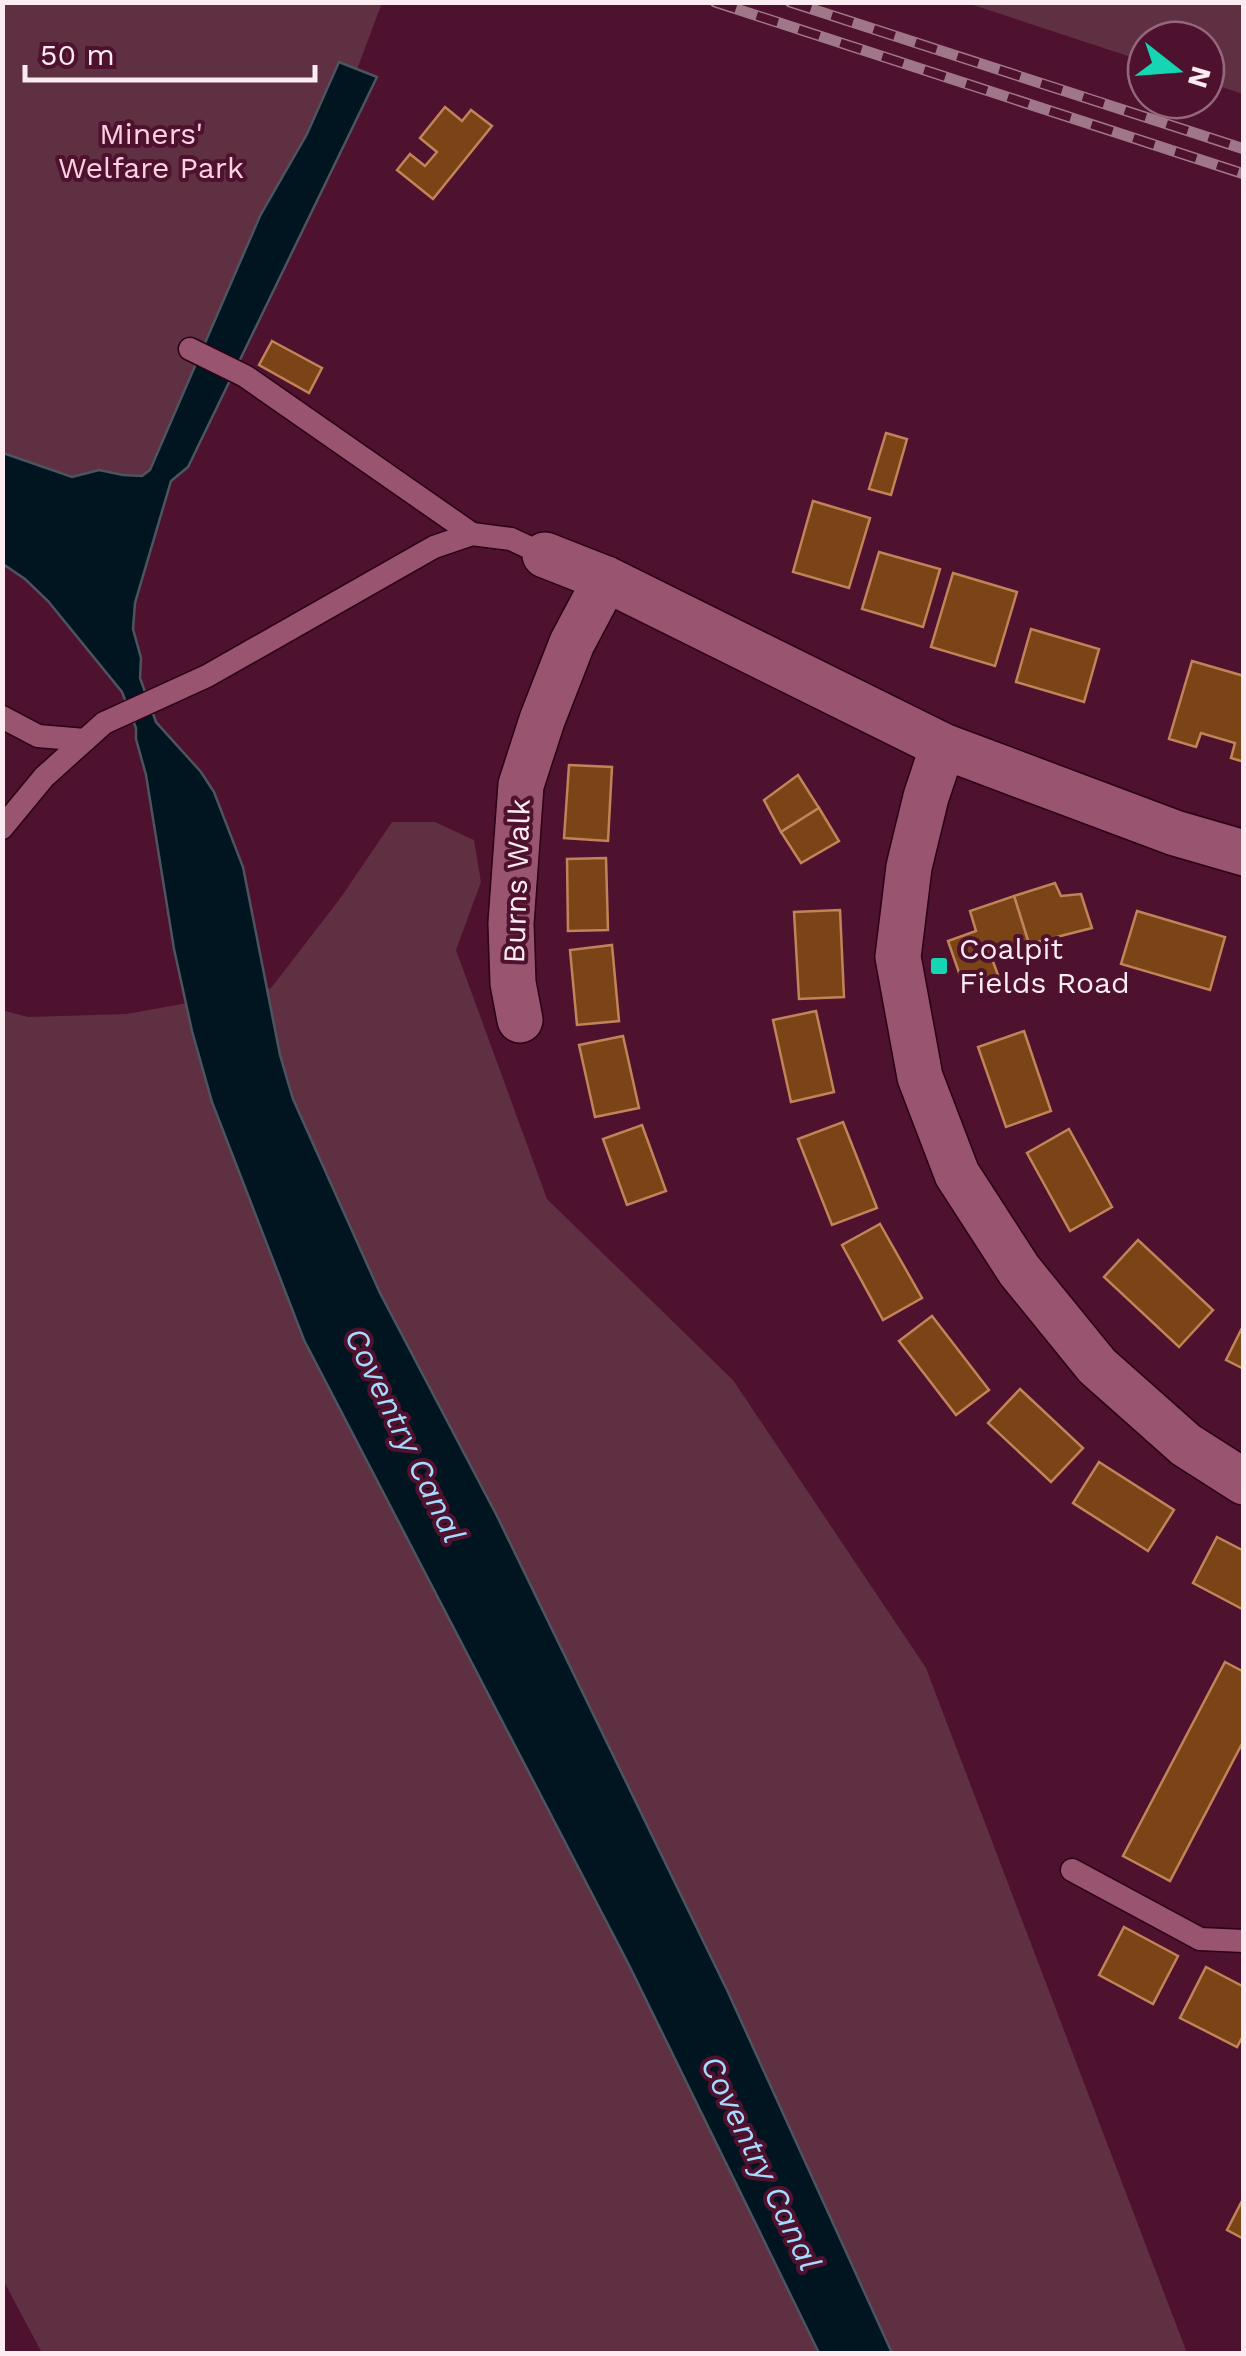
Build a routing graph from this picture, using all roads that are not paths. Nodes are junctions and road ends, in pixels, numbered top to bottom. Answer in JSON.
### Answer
{"nodes":[{"id":1,"x":190,"y":348,"type":"dead end"},
{"id":2,"x":472,"y":534,"type":"junction"},
{"id":3,"x":545,"y":555,"type":"joint"},
{"id":4,"x":606,"y":579,"type":"junction"},
{"id":5,"x":2,"y":717,"type":"edge"},
{"id":6,"x":86,"y":740,"type":"junction"},
{"id":7,"x":942,"y":746,"type":"junction"},
{"id":8,"x":2,"y":828,"type":"edge"},
{"id":9,"x":1244,"y":853,"type":"edge"},
{"id":10,"x":520,"y":1020,"type":"dead end"},
{"id":11,"x":1244,"y":1482,"type":"edge"},
{"id":12,"x":1072,"y":1870,"type":"dead end"},
{"id":13,"x":1244,"y":1940,"type":"edge"}],
"edges":[{"from":1,"to":2,"type":"lane"},
{"from":2,"to":3,"type":"lane"},
{"from":2,"to":6,"type":"lane"},
{"from":3,"to":4,"type":"street"},
{"from":4,"to":7,"type":"street"},
{"from":4,"to":10,"type":"street","name":"Burns Walk"},
{"from":5,"to":6,"type":"lane"},
{"from":6,"to":8,"type":"lane"},
{"from":7,"to":9,"type":"street"},
{"from":7,"to":11,"type":"street"},
{"from":12,"to":13,"type":"lane"}]}
